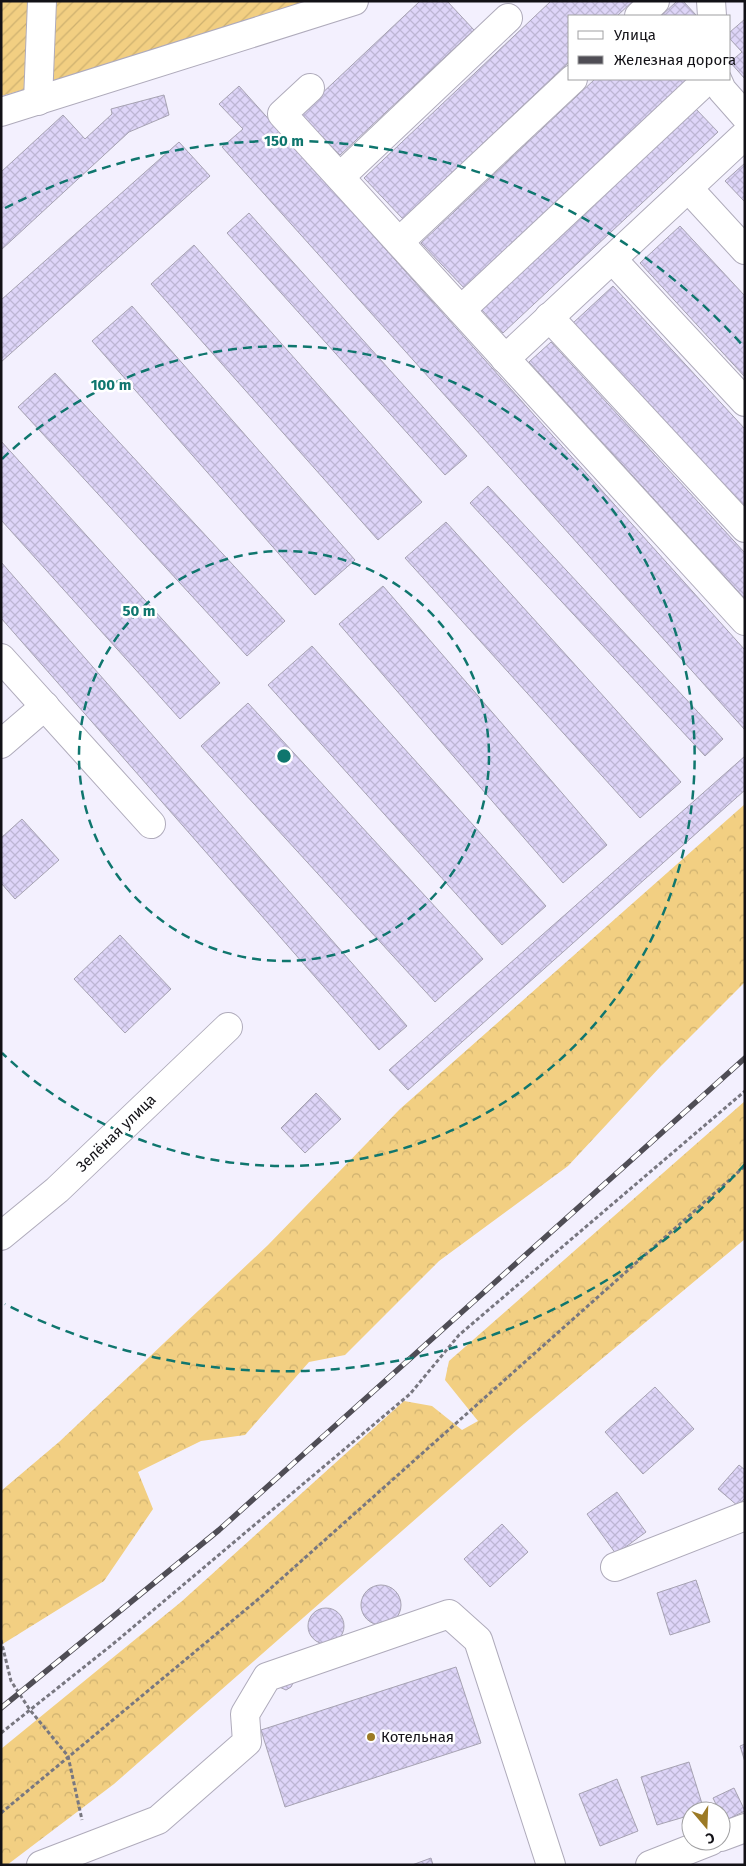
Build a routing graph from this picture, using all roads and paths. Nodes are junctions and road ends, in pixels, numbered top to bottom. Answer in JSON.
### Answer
{"nodes":[{"id":1,"x":42,"y":1,"type":"edge"},
{"id":2,"x":656,"y":1,"type":"edge"},
{"id":3,"x":711,"y":1,"type":"edge"},
{"id":4,"x":347,"y":2,"type":"edge"},
{"id":5,"x":641,"y":15,"type":"edge"},
{"id":6,"x":712,"y":15,"type":"edge"},
{"id":7,"x":508,"y":18,"type":"dead end"},
{"id":8,"x":572,"y":80,"type":"edge"},
{"id":9,"x":707,"y":80,"type":"edge"},
{"id":10,"x":717,"y":80,"type":"edge"},
{"id":11,"x":310,"y":88,"type":"dead end"},
{"id":12,"x":38,"y":101,"type":"junction"},
{"id":13,"x":1,"y":112,"type":"edge"},
{"id":14,"x":744,"y":117,"type":"edge"},
{"id":15,"x":340,"y":177,"type":"junction"},
{"id":16,"x":688,"y":188,"type":"junction"},
{"id":17,"x":399,"y":242,"type":"junction"},
{"id":18,"x":745,"y":250,"type":"edge"},
{"id":19,"x":612,"y":259,"type":"junction"},
{"id":20,"x":461,"y":310,"type":"junction"},
{"id":21,"x":550,"y":317,"type":"junction"},
{"id":22,"x":505,"y":359,"type":"junction"},
{"id":23,"x":745,"y":402,"type":"edge"},
{"id":24,"x":745,"y":528,"type":"edge"},
{"id":25,"x":745,"y":620,"type":"edge"},
{"id":26,"x":1,"y":658,"type":"edge"},
{"id":27,"x":45,"y":706,"type":"junction"},
{"id":28,"x":1,"y":744,"type":"edge"},
{"id":29,"x":151,"y":824,"type":"dead end"},
{"id":30,"x":228,"y":1027,"type":"dead end"},
{"id":31,"x":745,"y":1091,"type":"edge"},
{"id":32,"x":745,"y":1166,"type":"edge"},
{"id":33,"x":1,"y":1236,"type":"edge"},
{"id":34,"x":745,"y":1516,"type":"edge"},
{"id":35,"x":615,"y":1567,"type":"dead end"},
{"id":36,"x":1,"y":1640,"type":"edge"},
{"id":37,"x":30,"y":1710,"type":"junction"},
{"id":38,"x":1,"y":1733,"type":"edge"},
{"id":39,"x":68,"y":1756,"type":"junction"},
{"id":40,"x":1,"y":1814,"type":"edge"},
{"id":41,"x":745,"y":1828,"type":"edge"},
{"id":42,"x":731,"y":1833,"type":"edge"},
{"id":43,"x":686,"y":1851,"type":"edge"},
{"id":44,"x":67,"y":1854,"type":"junction"},
{"id":45,"x":41,"y":1865,"type":"edge"},
{"id":46,"x":551,"y":1865,"type":"edge"},
{"id":47,"x":650,"y":1865,"type":"edge"}],
"edges":[{"from":1,"to":12,"type":"street"},
{"from":2,"to":5,"type":"street"},
{"from":3,"to":6,"type":"street"},
{"from":4,"to":12,"type":"street"},
{"from":7,"to":15,"type":"street"},
{"from":8,"to":17,"type":"street"},
{"from":9,"to":20,"type":"street"},
{"from":10,"to":14,"type":"street"},
{"from":11,"to":15,"type":"street"},
{"from":12,"to":13,"type":"street"},
{"from":14,"to":16,"type":"street"},
{"from":15,"to":17,"type":"street"},
{"from":16,"to":18,"type":"street"},
{"from":16,"to":19,"type":"street"},
{"from":17,"to":20,"type":"street"},
{"from":19,"to":21,"type":"street"},
{"from":19,"to":23,"type":"street"},
{"from":20,"to":22,"type":"street"},
{"from":21,"to":22,"type":"street"},
{"from":21,"to":24,"type":"street"},
{"from":22,"to":25,"type":"street"},
{"from":26,"to":27,"type":"street"},
{"from":27,"to":28,"type":"street"},
{"from":27,"to":29,"type":"street"},
{"from":30,"to":33,"type":"street","name":"Зелёная улица"},
{"from":31,"to":37,"type":"path"},
{"from":32,"to":39,"type":"path"},
{"from":34,"to":35,"type":"street"},
{"from":36,"to":37,"type":"path"},
{"from":37,"to":38,"type":"path"},
{"from":37,"to":39,"type":"path"},
{"from":39,"to":40,"type":"path"},
{"from":39,"to":44,"type":"path"},
{"from":41,"to":42,"type":"street"},
{"from":43,"to":47,"type":"street"},
{"from":44,"to":45,"type":"street"},
{"from":44,"to":46,"type":"street"}]}
